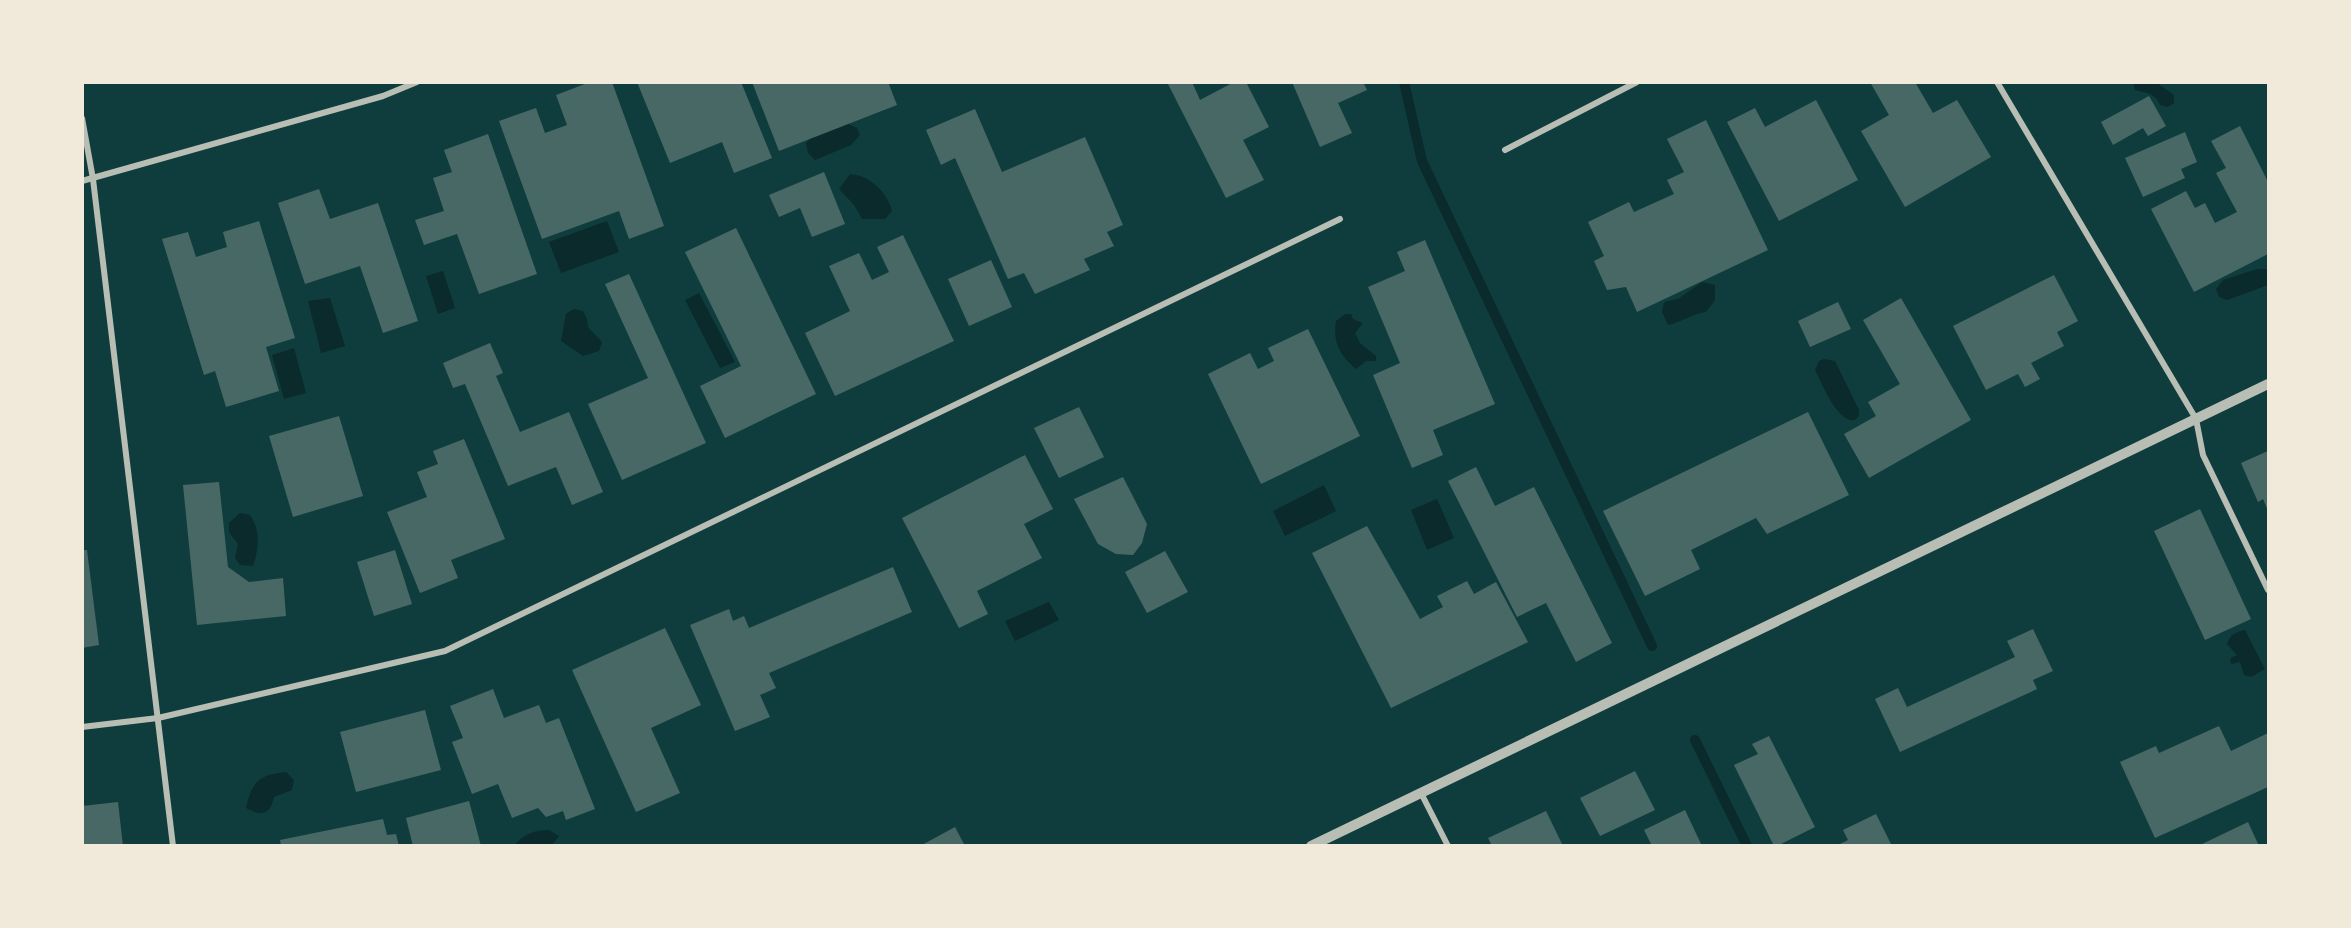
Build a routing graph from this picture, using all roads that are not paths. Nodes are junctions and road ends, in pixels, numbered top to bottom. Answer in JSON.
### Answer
{"nodes":[{"id":1,"x":417,"y":82,"type":"edge"},
{"id":2,"x":1637,"y":82,"type":"edge"},
{"id":3,"x":1997,"y":82,"type":"edge"},
{"id":4,"x":82,"y":118,"type":"edge"},
{"id":5,"x":1505,"y":150,"type":"dead end"},
{"id":6,"x":93,"y":179,"type":"junction"},
{"id":7,"x":82,"y":181,"type":"edge"},
{"id":8,"x":1340,"y":219,"type":"dead end"},
{"id":9,"x":2268,"y":384,"type":"edge"},
{"id":10,"x":2196,"y":419,"type":"junction"},
{"id":11,"x":2268,"y":590,"type":"edge"},
{"id":12,"x":158,"y":718,"type":"junction"},
{"id":13,"x":82,"y":727,"type":"edge"},
{"id":14,"x":1421,"y":793,"type":"junction"},
{"id":15,"x":173,"y":846,"type":"edge"},
{"id":16,"x":1311,"y":846,"type":"edge"},
{"id":17,"x":1448,"y":846,"type":"edge"}],
"edges":[{"from":1,"to":6,"type":"street"},
{"from":2,"to":5,"type":"street"},
{"from":3,"to":10,"type":"street"},
{"from":4,"to":6,"type":"street"},
{"from":6,"to":7,"type":"street"},
{"from":6,"to":12,"type":"street"},
{"from":8,"to":12,"type":"street"},
{"from":9,"to":10,"type":"street"},
{"from":10,"to":11,"type":"street"},
{"from":10,"to":14,"type":"street"},
{"from":12,"to":13,"type":"street"},
{"from":12,"to":15,"type":"street"},
{"from":14,"to":16,"type":"street"},
{"from":14,"to":17,"type":"street"}]}
